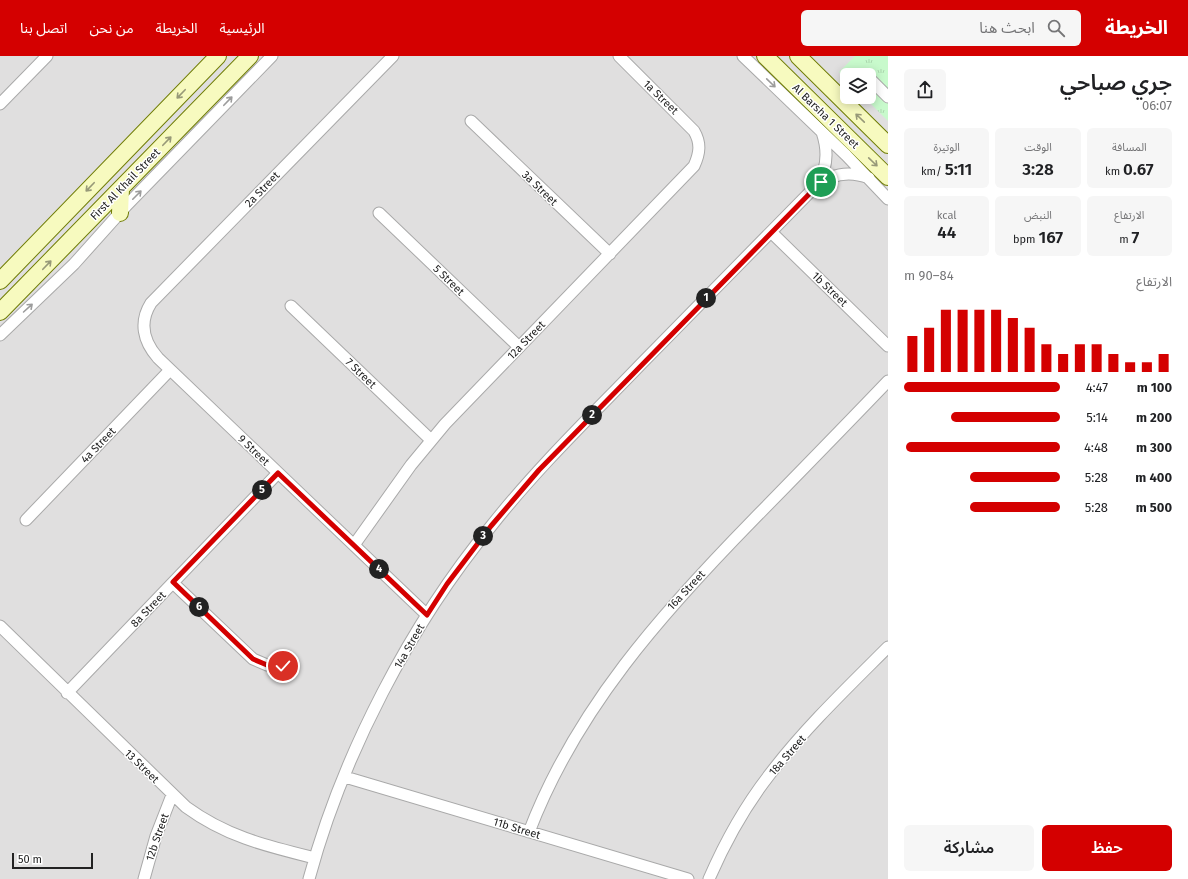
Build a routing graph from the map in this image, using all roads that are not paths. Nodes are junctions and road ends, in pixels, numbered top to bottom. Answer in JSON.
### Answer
{"nodes":[{"id":1,"x":47,"y":56,"type":"edge"},
{"id":2,"x":218,"y":56,"type":"edge"},
{"id":3,"x":250,"y":56,"type":"edge"},
{"id":4,"x":272,"y":56,"type":"edge"},
{"id":5,"x":393,"y":56,"type":"edge"},
{"id":6,"x":619,"y":56,"type":"edge"},
{"id":7,"x":743,"y":56,"type":"edge"},
{"id":8,"x":765,"y":56,"type":"edge"},
{"id":9,"x":800,"y":58,"type":"edge"},
{"id":10,"x":876,"y":85,"type":"edge"},
{"id":11,"x":888,"y":97,"type":"edge"},
{"id":12,"x":0,"y":104,"type":"edge"},
{"id":13,"x":815,"y":105,"type":"junction"},
{"id":14,"x":471,"y":121,"type":"dead end"},
{"id":15,"x":822,"y":132,"type":"junction"},
{"id":16,"x":699,"y":142,"type":"joint"},
{"id":17,"x":888,"y":145,"type":"edge"},
{"id":18,"x":888,"y":177,"type":"edge"},
{"id":19,"x":869,"y":178,"type":"junction"},
{"id":20,"x":814,"y":188,"type":"junction"},
{"id":21,"x":120,"y":189,"type":"junction"},
{"id":22,"x":888,"y":199,"type":"edge"},
{"id":23,"x":120,"y":213,"type":"junction"},
{"id":24,"x":379,"y":213,"type":"dead end"},
{"id":25,"x":771,"y":232,"type":"junction"},
{"id":26,"x":610,"y":254,"type":"junction"},
{"id":27,"x":0,"y":281,"type":"edge"},
{"id":28,"x":291,"y":306,"type":"dead end"},
{"id":29,"x":0,"y":312,"type":"edge"},
{"id":30,"x":143,"y":328,"type":"joint"},
{"id":31,"x":0,"y":336,"type":"edge"},
{"id":32,"x":888,"y":346,"type":"edge"},
{"id":33,"x":519,"y":347,"type":"junction"},
{"id":34,"x":170,"y":370,"type":"junction"},
{"id":35,"x":888,"y":381,"type":"edge"},
{"id":36,"x":431,"y":440,"type":"junction"},
{"id":37,"x":278,"y":473,"type":"junction"},
{"id":38,"x":26,"y":520,"type":"dead end"},
{"id":39,"x":354,"y":544,"type":"junction"},
{"id":40,"x":173,"y":582,"type":"junction"},
{"id":41,"x":427,"y":615,"type":"junction"},
{"id":42,"x":0,"y":626,"type":"edge"},
{"id":43,"x":888,"y":647,"type":"edge"},
{"id":44,"x":283,"y":666,"type":"dead end"},
{"id":45,"x":68,"y":693,"type":"junction"},
{"id":46,"x":345,"y":777,"type":"junction"},
{"id":47,"x":172,"y":795,"type":"junction"},
{"id":48,"x":529,"y":832,"type":"junction"},
{"id":49,"x":315,"y":858,"type":"junction"},
{"id":50,"x":134,"y":879,"type":"edge"},
{"id":51,"x":144,"y":879,"type":"edge"},
{"id":52,"x":309,"y":879,"type":"edge"},
{"id":53,"x":688,"y":879,"type":"edge"},
{"id":54,"x":709,"y":879,"type":"edge"}],
"edges":[{"from":1,"to":12,"type":"street"},
{"from":2,"to":27,"type":"main road","name":"First Al Khail Street","one_way":true},
{"from":21,"to":3,"type":"main road","name":"First Al Khail Street","one_way":true},
{"from":23,"to":4,"type":"street","one_way":true},
{"from":5,"to":30,"type":"street","name":"2a Street"},
{"from":6,"to":16,"type":"street","name":"1a Street"},
{"from":7,"to":15,"type":"street","one_way":true},
{"from":8,"to":13,"type":"main road","name":"Al Barsha 1 Street"},
{"from":17,"to":9,"type":"main road","name":"Al Barsha 1 Street","one_way":true},
{"from":10,"to":11,"type":"street"},
{"from":13,"to":15,"type":"street","name":"14a Street"},
{"from":13,"to":18,"type":"main road","name":"Al Barsha 1 Street","one_way":true},
{"from":14,"to":26,"type":"street","name":"3a Street"},
{"from":15,"to":19,"type":"street"},
{"from":15,"to":20,"type":"street","name":"14a Street"},
{"from":16,"to":26,"type":"street","name":"12a Street"},
{"from":19,"to":20,"type":"street","name":"14a Street"},
{"from":19,"to":22,"type":"street"},
{"from":20,"to":25,"type":"street","name":"14a Street"},
{"from":21,"to":23,"type":"main road"},
{"from":29,"to":21,"type":"main road","name":"First Al Khail Street","one_way":true},
{"from":31,"to":23,"type":"street","one_way":true},
{"from":24,"to":33,"type":"street","name":"5 Street"},
{"from":25,"to":32,"type":"street","name":"1b Street"},
{"from":25,"to":41,"type":"street","name":"14a Street"},
{"from":26,"to":33,"type":"street","name":"12a Street"},
{"from":28,"to":36,"type":"street","name":"7 Street"},
{"from":30,"to":34,"type":"street","name":"9 Street"},
{"from":33,"to":36,"type":"street","name":"12a Street"},
{"from":34,"to":37,"type":"street","name":"9 Street"},
{"from":34,"to":38,"type":"street","name":"4a Street"},
{"from":35,"to":48,"type":"street","name":"16a Street"},
{"from":36,"to":39,"type":"street","name":"12a Street"},
{"from":37,"to":39,"type":"street","name":"9 Street"},
{"from":37,"to":40,"type":"street","name":"8a Street"},
{"from":39,"to":41,"type":"street","name":"9 Street"},
{"from":40,"to":44,"type":"street"},
{"from":40,"to":45,"type":"street","name":"8a Street"},
{"from":41,"to":46,"type":"street","name":"14a Street"},
{"from":42,"to":45,"type":"street","name":"13 Street"},
{"from":43,"to":54,"type":"street","name":"18a Street"},
{"from":45,"to":47,"type":"street","name":"13 Street"},
{"from":46,"to":48,"type":"street","name":"11b Street"},
{"from":46,"to":49,"type":"street","name":"14a Street"},
{"from":47,"to":49,"type":"street","name":"13 Street"},
{"from":47,"to":51,"type":"street","name":"12b Street"},
{"from":48,"to":53,"type":"street","name":"11b Street"},
{"from":49,"to":52,"type":"street","name":"14a Street"},
{"from":50,"to":51,"type":"street"}]}
